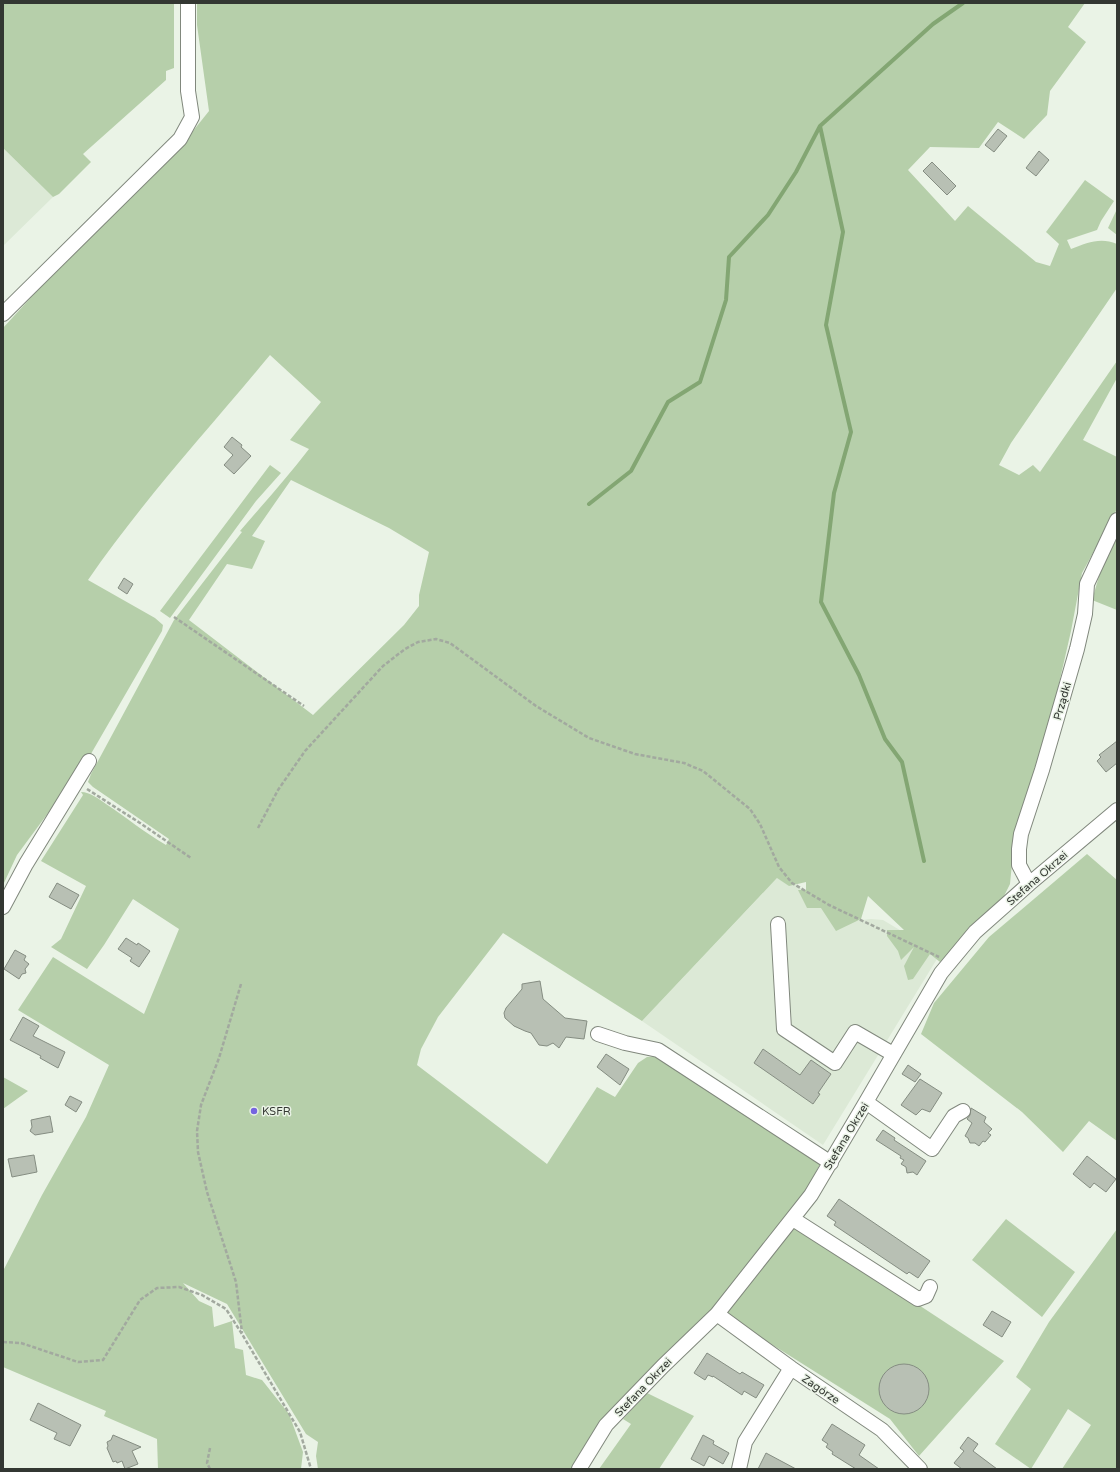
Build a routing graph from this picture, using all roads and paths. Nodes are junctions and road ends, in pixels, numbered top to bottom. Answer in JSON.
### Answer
{"nodes":[{"id":1,"x":188,"y":3,"type":"edge"},
{"id":2,"x":3,"y":314,"type":"edge"},
{"id":3,"x":1117,"y":520,"type":"edge"},
{"id":4,"x":174,"y":617,"type":"dead end"},
{"id":5,"x":304,"y":706,"type":"dead end"},
{"id":6,"x":89,"y":761,"type":"dead end"},
{"id":7,"x":76,"y":783,"type":"junction"},
{"id":8,"x":1117,"y":810,"type":"edge"},
{"id":9,"x":258,"y":828,"type":"dead end"},
{"id":10,"x":191,"y":858,"type":"dead end"},
{"id":11,"x":1029,"y":884,"type":"junction"},
{"id":12,"x":3,"y":907,"type":"edge"},
{"id":13,"x":778,"y":924,"type":"dead end"},
{"id":14,"x":949,"y":962,"type":"junction"},
{"id":15,"x":241,"y":984,"type":"dead end"},
{"id":16,"x":598,"y":1034,"type":"dead end"},
{"id":17,"x":893,"y":1054,"type":"junction"},
{"id":18,"x":866,"y":1102,"type":"junction"},
{"id":19,"x":963,"y":1111,"type":"dead end"},
{"id":20,"x":830,"y":1163,"type":"junction"},
{"id":21,"x":793,"y":1219,"type":"junction"},
{"id":22,"x":930,"y":1287,"type":"dead end"},
{"id":23,"x":717,"y":1314,"type":"junction"},
{"id":24,"x":242,"y":1334,"type":"junction"},
{"id":25,"x":3,"y":1342,"type":"edge"},
{"id":26,"x":791,"y":1368,"type":"junction"},
{"id":27,"x":210,"y":1448,"type":"dead end"},
{"id":28,"x":210,"y":1469,"type":"edge"},
{"id":29,"x":311,"y":1469,"type":"edge"},
{"id":30,"x":579,"y":1469,"type":"edge"},
{"id":31,"x":739,"y":1469,"type":"edge"},
{"id":32,"x":920,"y":1469,"type":"edge"}],
"edges":[{"from":1,"to":2,"type":"street"},
{"from":3,"to":11,"type":"street","name":"Prządki"},
{"from":4,"to":5,"type":"path"},
{"from":6,"to":7,"type":"street"},
{"from":7,"to":10,"type":"path"},
{"from":7,"to":12,"type":"street"},
{"from":8,"to":11,"type":"street","name":"Stefana Okrzei"},
{"from":9,"to":14,"type":"path"},
{"from":11,"to":14,"type":"street","name":"Stefana Okrzei"},
{"from":13,"to":17,"type":"street"},
{"from":14,"to":17,"type":"street","name":"Stefana Okrzei"},
{"from":15,"to":24,"type":"path"},
{"from":16,"to":20,"type":"street"},
{"from":17,"to":18,"type":"street","name":"Stefana Okrzei"},
{"from":18,"to":19,"type":"street"},
{"from":18,"to":20,"type":"street","name":"Stefana Okrzei"},
{"from":20,"to":21,"type":"street","name":"Stefana Okrzei"},
{"from":21,"to":22,"type":"street"},
{"from":21,"to":23,"type":"street","name":"Stefana Okrzei"},
{"from":23,"to":26,"type":"street","name":"Zagórze"},
{"from":23,"to":30,"type":"street","name":"Stefana Okrzei"},
{"from":24,"to":25,"type":"path"},
{"from":24,"to":29,"type":"path"},
{"from":26,"to":31,"type":"street"},
{"from":26,"to":32,"type":"street","name":"Zagórze"},
{"from":27,"to":28,"type":"path"}]}
